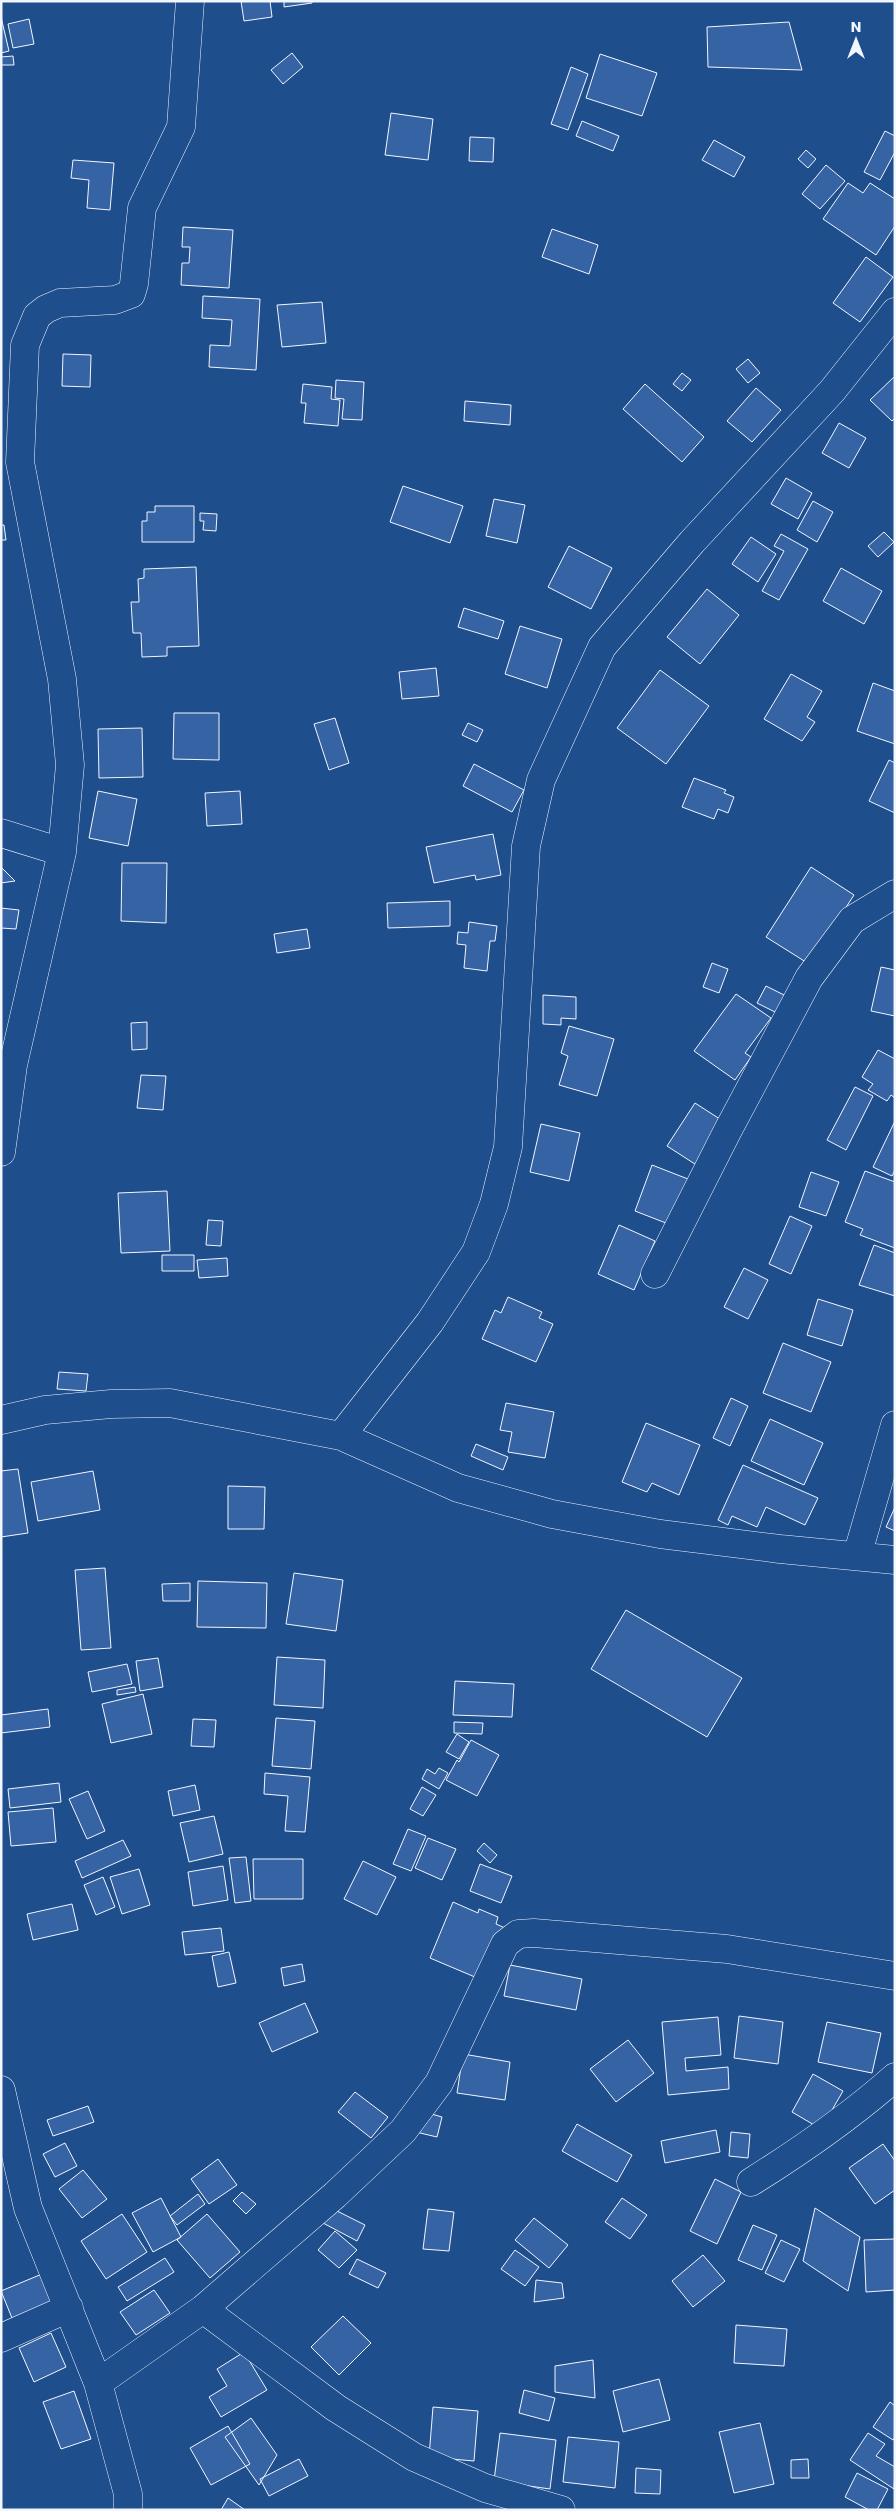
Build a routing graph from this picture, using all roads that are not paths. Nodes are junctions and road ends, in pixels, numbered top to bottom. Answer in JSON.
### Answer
{"nodes":[{"id":1,"x":190,"y":1,"type":"edge"},
{"id":2,"x":895,"y":312,"type":"edge"},
{"id":3,"x":1,"y":833,"type":"edge"},
{"id":4,"x":62,"y":852,"type":"junction"},
{"id":5,"x":895,"y":894,"type":"edge"},
{"id":6,"x":1,"y":1152,"type":"edge"},
{"id":7,"x":655,"y":1274,"type":"dead end"},
{"id":8,"x":1,"y":1420,"type":"edge"},
{"id":9,"x":895,"y":1425,"type":"edge"},
{"id":10,"x":341,"y":1436,"type":"junction"},
{"id":11,"x":856,"y":1556,"type":"junction"},
{"id":12,"x":895,"y":1560,"type":"edge"},
{"id":13,"x":895,"y":1976,"type":"edge"},
{"id":14,"x":895,"y":2077,"type":"edge"},
{"id":15,"x":1,"y":2090,"type":"edge"},
{"id":16,"x":751,"y":2182,"type":"dead end"},
{"id":17,"x":69,"y":2308,"type":"junction"},
{"id":18,"x":203,"y":2309,"type":"junction"},
{"id":19,"x":1,"y":2338,"type":"edge"},
{"id":20,"x":98,"y":2383,"type":"junction"},
{"id":21,"x":128,"y":2510,"type":"edge"},
{"id":22,"x":561,"y":2510,"type":"edge"}],
"edges":[{"from":1,"to":4,"type":"street"},
{"from":2,"to":10,"type":"street"},
{"from":3,"to":4,"type":"street"},
{"from":4,"to":6,"type":"street"},
{"from":5,"to":7,"type":"street"},
{"from":8,"to":10,"type":"street"},
{"from":9,"to":11,"type":"street"},
{"from":10,"to":11,"type":"street"},
{"from":11,"to":12,"type":"street"},
{"from":13,"to":18,"type":"street"},
{"from":14,"to":16,"type":"street"},
{"from":15,"to":17,"type":"street"},
{"from":17,"to":19,"type":"street"},
{"from":17,"to":20,"type":"street"},
{"from":18,"to":20,"type":"street"},
{"from":18,"to":22,"type":"street"},
{"from":20,"to":21,"type":"street"}]}
